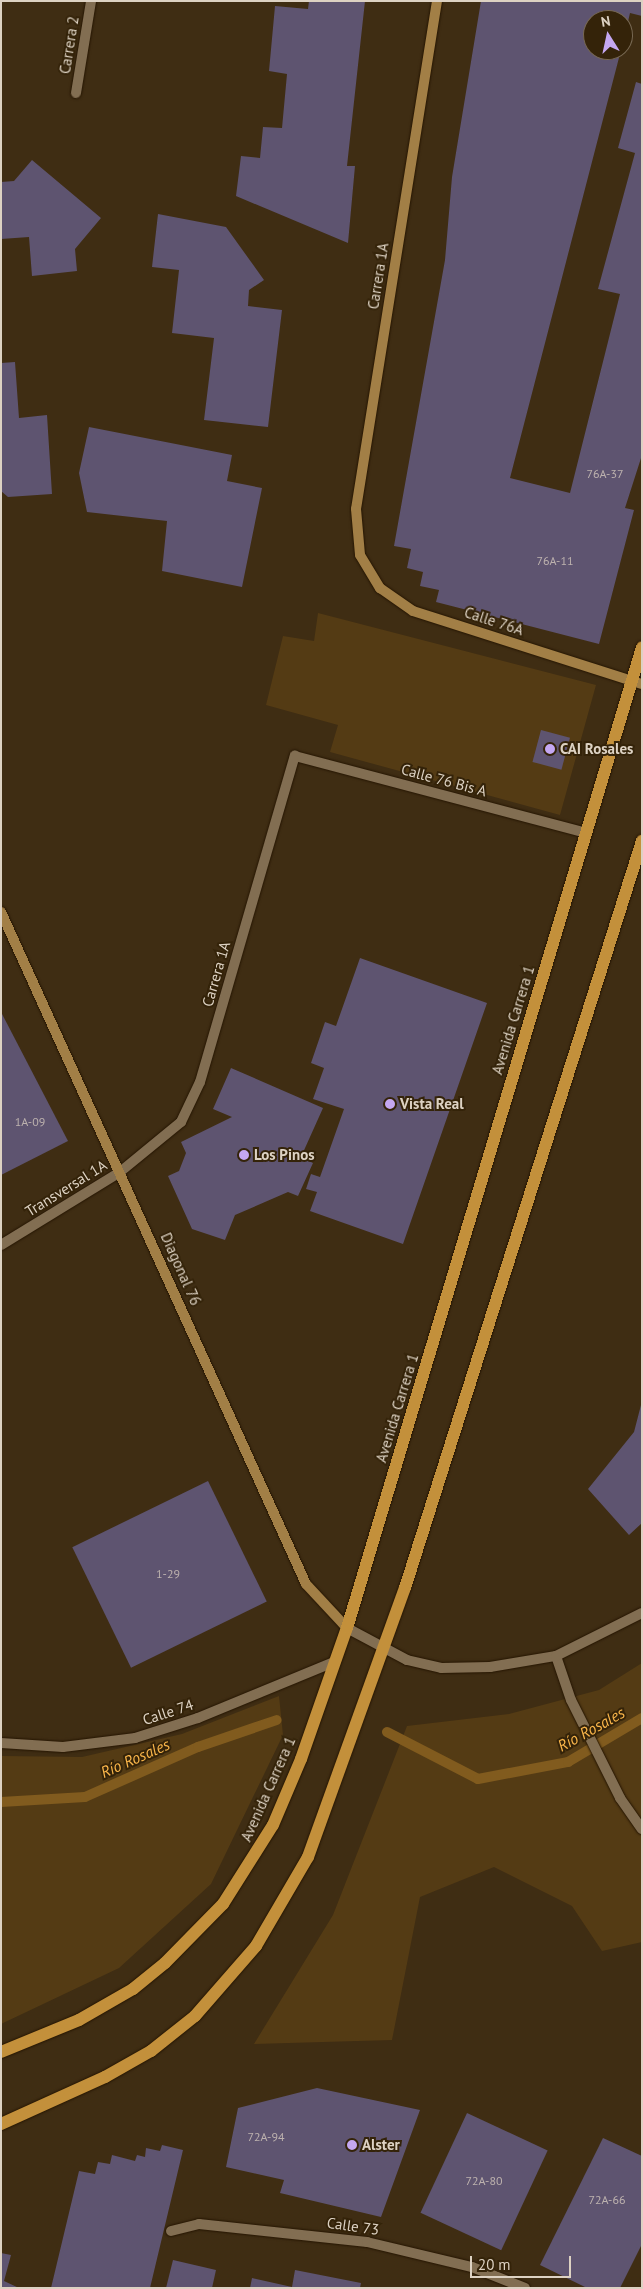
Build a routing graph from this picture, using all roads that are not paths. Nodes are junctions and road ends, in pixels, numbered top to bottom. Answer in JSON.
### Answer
{"nodes":[{"id":1,"x":91,"y":1,"type":"edge"},
{"id":2,"x":437,"y":1,"type":"edge"},
{"id":3,"x":76,"y":93,"type":"dead end"},
{"id":4,"x":360,"y":555,"type":"joint"},
{"id":5,"x":642,"y":647,"type":"edge"},
{"id":6,"x":636,"y":682,"type":"edge"},
{"id":7,"x":295,"y":756,"type":"joint"},
{"id":8,"x":586,"y":833,"type":"junction"},
{"id":9,"x":642,"y":841,"type":"edge"},
{"id":10,"x":637,"y":874,"type":"edge"},
{"id":11,"x":1,"y":912,"type":"edge"},
{"id":12,"x":120,"y":1172,"type":"junction"},
{"id":13,"x":1,"y":1245,"type":"edge"},
{"id":14,"x":642,"y":1613,"type":"edge"},
{"id":15,"x":346,"y":1628,"type":"junction"},
{"id":16,"x":384,"y":1651,"type":"junction"},
{"id":17,"x":556,"y":1656,"type":"junction"},
{"id":18,"x":334,"y":1662,"type":"junction"},
{"id":19,"x":1,"y":1743,"type":"edge"},
{"id":20,"x":642,"y":1829,"type":"edge"},
{"id":21,"x":1,"y":2052,"type":"edge"},
{"id":22,"x":1,"y":2124,"type":"edge"},
{"id":23,"x":171,"y":2231,"type":"dead end"},
{"id":24,"x":525,"y":2288,"type":"edge"}],
"edges":[{"from":1,"to":3,"type":"street","name":"Carrera 2"},
{"from":2,"to":4,"type":"street","name":"Carrera 1A"},
{"from":4,"to":6,"type":"street","name":"Calle 76A"},
{"from":5,"to":6,"type":"main road","name":"Avenida Carrera 1"},
{"from":6,"to":8,"type":"main road","name":"Avenida Carrera 1"},
{"from":7,"to":8,"type":"street","name":"Calle 76 Bis A"},
{"from":7,"to":12,"type":"street","name":"Carrera 1A"},
{"from":8,"to":15,"type":"main road","name":"Avenida Carrera 1"},
{"from":9,"to":10,"type":"main road"},
{"from":10,"to":16,"type":"main road"},
{"from":11,"to":12,"type":"street","name":"Diagonal 76"},
{"from":12,"to":13,"type":"street","name":"Transversal 1A"},
{"from":12,"to":15,"type":"street","name":"Diagonal 76"},
{"from":14,"to":17,"type":"street"},
{"from":15,"to":16,"type":"street"},
{"from":15,"to":18,"type":"main road","name":"Avenida Carrera 1"},
{"from":16,"to":17,"type":"street"},
{"from":16,"to":22,"type":"main road"},
{"from":17,"to":20,"type":"street"},
{"from":18,"to":19,"type":"street","name":"Calle 74"},
{"from":18,"to":21,"type":"main road","name":"Avenida Carrera 1"},
{"from":23,"to":24,"type":"street","name":"Calle 73"}]}
